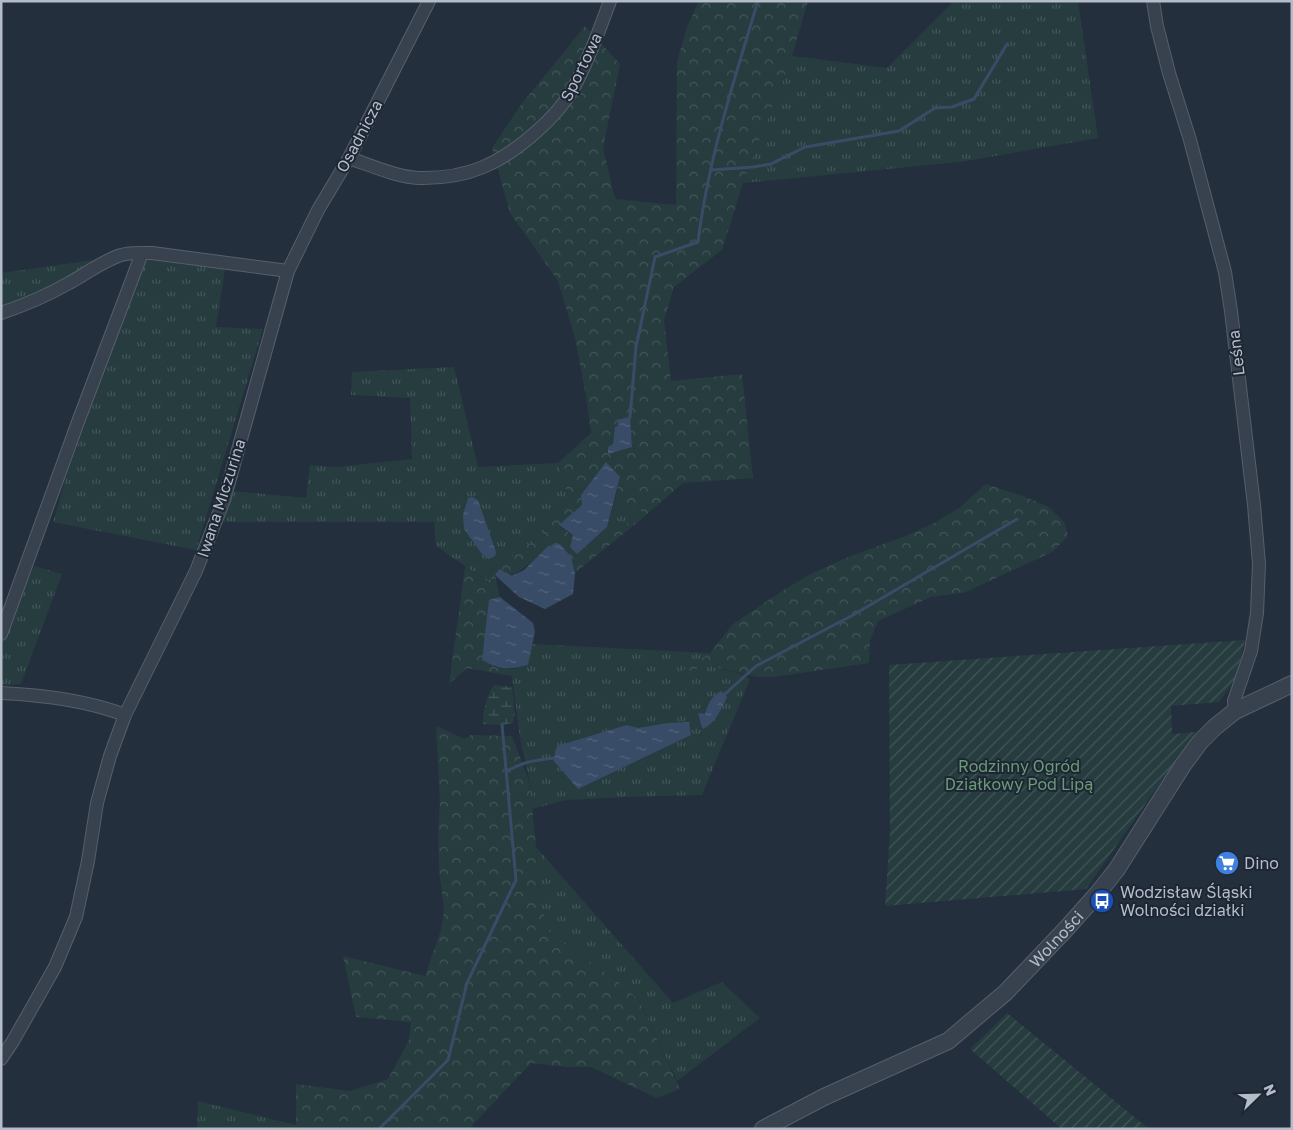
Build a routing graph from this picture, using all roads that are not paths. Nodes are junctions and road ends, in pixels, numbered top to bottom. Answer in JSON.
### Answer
{"nodes":[{"id":1,"x":429,"y":1,"type":"edge"},
{"id":2,"x":610,"y":1,"type":"edge"},
{"id":3,"x":1152,"y":1,"type":"edge"},
{"id":4,"x":349,"y":158,"type":"junction"},
{"id":5,"x":142,"y":253,"type":"junction"},
{"id":6,"x":288,"y":270,"type":"junction"},
{"id":7,"x":1,"y":313,"type":"edge"},
{"id":8,"x":1,"y":634,"type":"edge"},
{"id":9,"x":1292,"y":684,"type":"edge"},
{"id":10,"x":1,"y":693,"type":"edge"},
{"id":11,"x":1235,"y":711,"type":"junction"},
{"id":12,"x":125,"y":715,"type":"junction"},
{"id":13,"x":1,"y":1059,"type":"edge"},
{"id":14,"x":763,"y":1129,"type":"edge"}],
"edges":[{"from":1,"to":4,"type":"street","name":"Osadnicza"},
{"from":2,"to":4,"type":"street","name":"Sportowa"},
{"from":3,"to":11,"type":"street","name":"Leśna"},
{"from":4,"to":6,"type":"street","name":"Osadnicza"},
{"from":5,"to":6,"type":"street"},
{"from":5,"to":7,"type":"street"},
{"from":5,"to":8,"type":"street"},
{"from":6,"to":12,"type":"street","name":"Iwana Miczurina"},
{"from":9,"to":11,"type":"street","name":"Wolności"},
{"from":10,"to":12,"type":"street"},
{"from":11,"to":14,"type":"street","name":"Wolności"},
{"from":12,"to":13,"type":"street","name":"Iwana Miczurina"}]}
